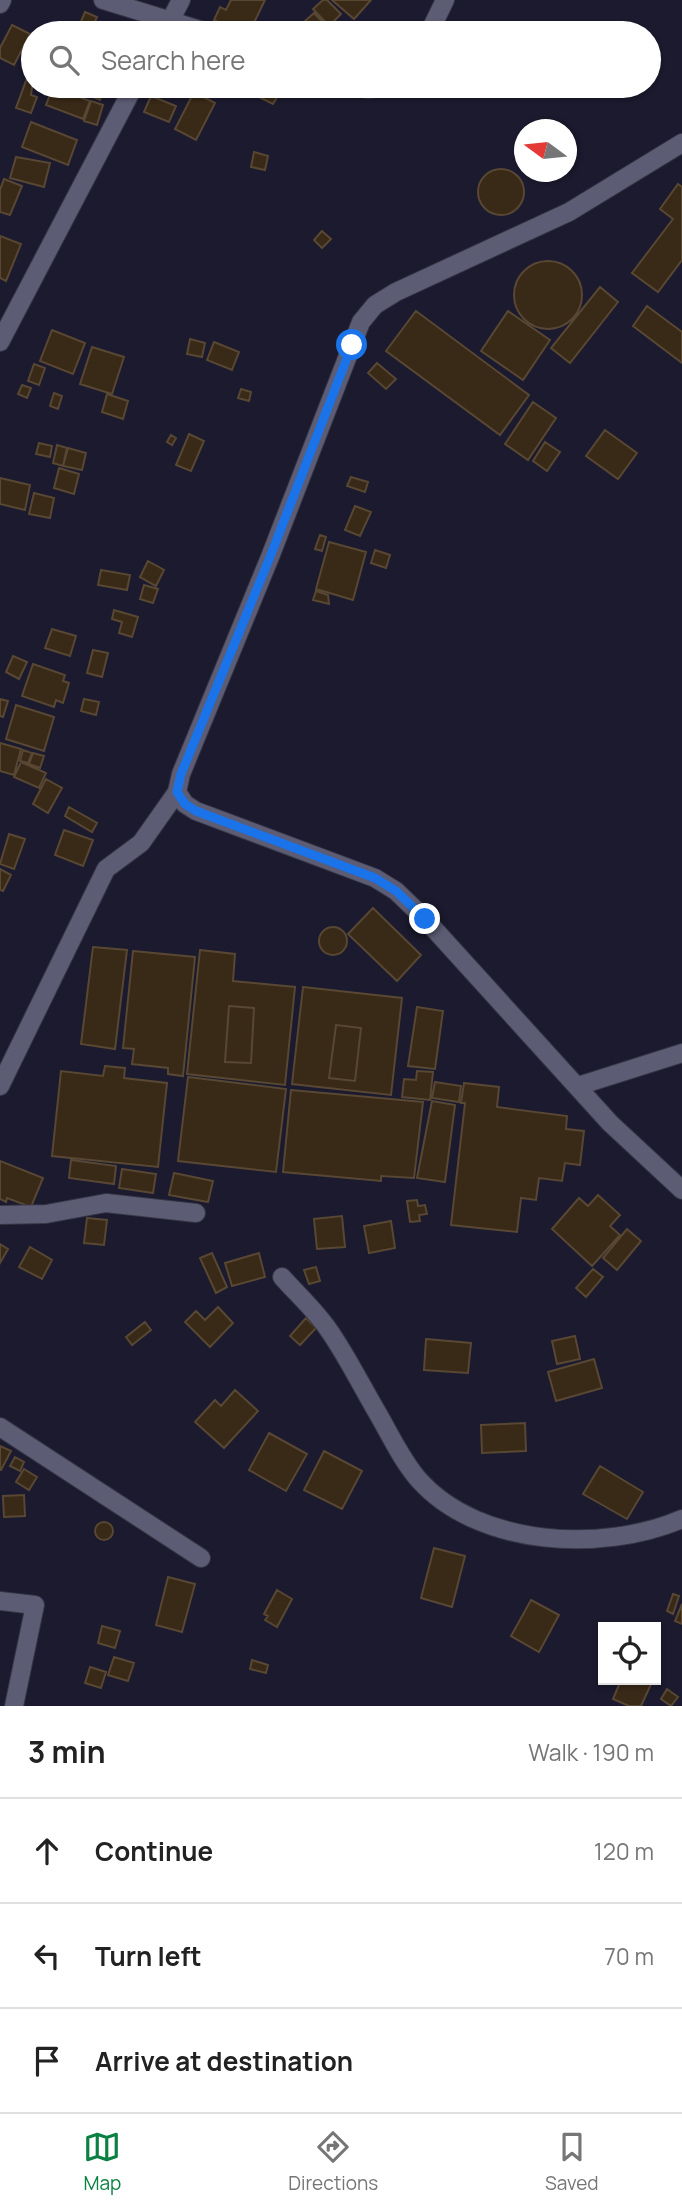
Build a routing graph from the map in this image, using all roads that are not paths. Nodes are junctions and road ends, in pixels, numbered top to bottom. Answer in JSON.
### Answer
{"nodes":[{"id":1,"x":103,"y":0,"type":"edge"},
{"id":2,"x":181,"y":0,"type":"edge"},
{"id":3,"x":445,"y":0,"type":"edge"},
{"id":4,"x":156,"y":21,"type":"edge"},
{"id":5,"x":170,"y":21,"type":"edge"},
{"id":6,"x":435,"y":21,"type":"edge"},
{"id":7,"x":128,"y":98,"type":"edge"},
{"id":8,"x":682,"y":143,"type":"edge"},
{"id":9,"x":0,"y":342,"type":"edge"},
{"id":10,"x":177,"y":792,"type":"junction"},
{"id":11,"x":682,"y":1054,"type":"edge"},
{"id":12,"x":0,"y":1086,"type":"edge"},
{"id":13,"x":578,"y":1086,"type":"junction"},
{"id":14,"x":682,"y":1190,"type":"edge"},
{"id":15,"x":196,"y":1213,"type":"dead end"},
{"id":16,"x":0,"y":1215,"type":"edge"},
{"id":17,"x":282,"y":1277,"type":"dead end"},
{"id":18,"x":0,"y":1427,"type":"edge"},
{"id":19,"x":682,"y":1519,"type":"edge"},
{"id":20,"x":201,"y":1558,"type":"dead end"},
{"id":21,"x":0,"y":1601,"type":"edge"},
{"id":22,"x":14,"y":1706,"type":"edge"}],
"edges":[{"from":1,"to":4,"type":"street"},
{"from":2,"to":5,"type":"street"},
{"from":3,"to":6,"type":"street"},
{"from":7,"to":9,"type":"street"},
{"from":8,"to":10,"type":"street"},
{"from":10,"to":12,"type":"street"},
{"from":10,"to":13,"type":"street"},
{"from":11,"to":13,"type":"street"},
{"from":13,"to":14,"type":"street"},
{"from":15,"to":16,"type":"street"},
{"from":17,"to":19,"type":"street"},
{"from":18,"to":20,"type":"street"},
{"from":21,"to":22,"type":"street"}]}
